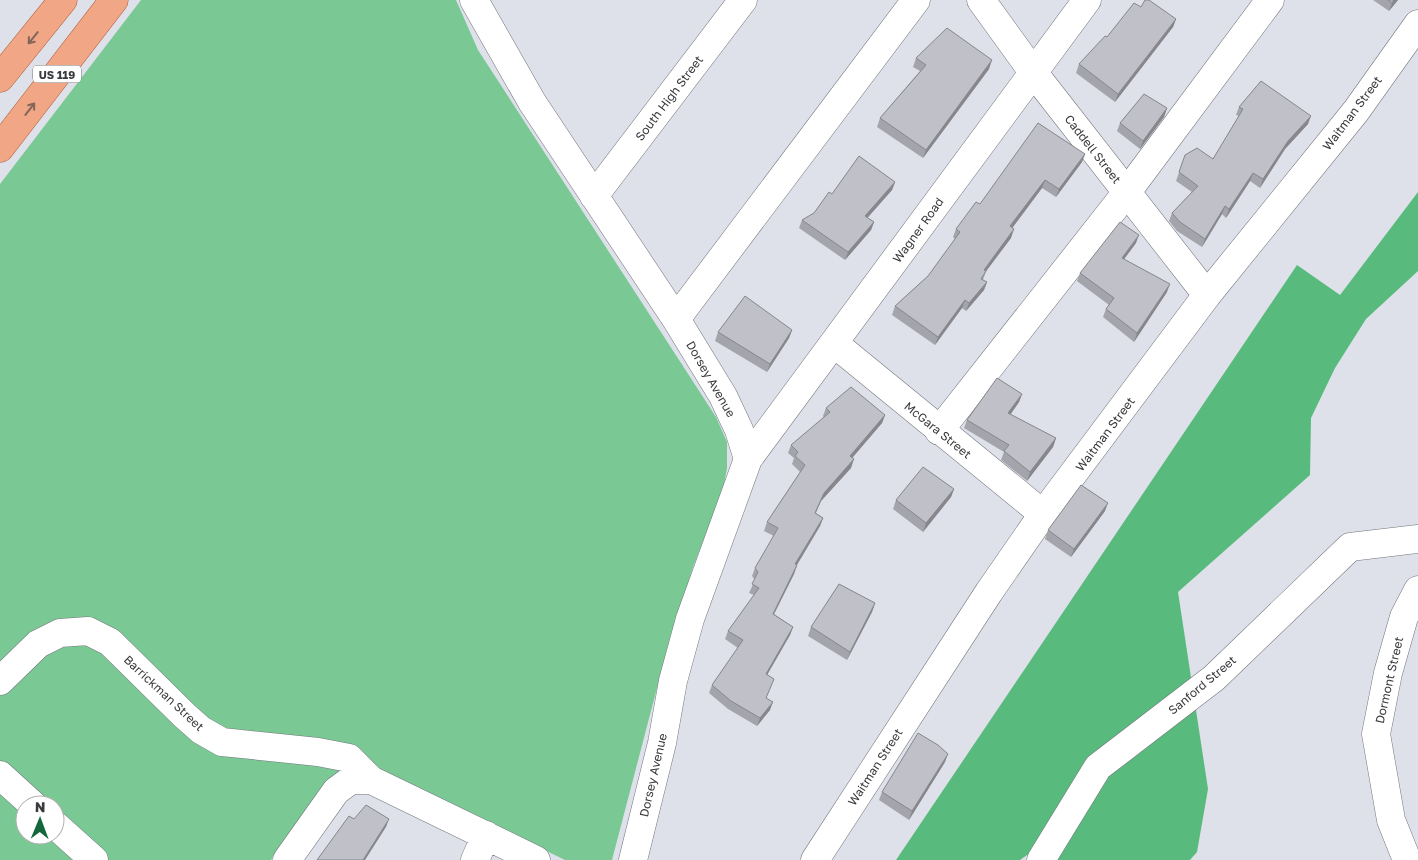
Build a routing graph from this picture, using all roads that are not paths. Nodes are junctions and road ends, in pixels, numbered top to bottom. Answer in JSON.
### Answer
{"nodes":[{"id":1,"x":63,"y":0,"type":"edge"},
{"id":2,"x":114,"y":0,"type":"edge"},
{"id":3,"x":743,"y":0,"type":"edge"},
{"id":4,"x":916,"y":0,"type":"edge"},
{"id":5,"x":981,"y":0,"type":"edge"},
{"id":6,"x":1087,"y":0,"type":"edge"},
{"id":7,"x":1270,"y":0,"type":"edge"},
{"id":8,"x":482,"y":4,"type":"edge"},
{"id":9,"x":1418,"y":24,"type":"edge"},
{"id":10,"x":1033,"y":72,"type":"junction"},
{"id":11,"x":0,"y":78,"type":"edge"},
{"id":12,"x":0,"y":148,"type":"edge"},
{"id":13,"x":1127,"y":192,"type":"junction"},
{"id":14,"x":594,"y":196,"type":"junction"},
{"id":15,"x":1207,"y":295,"type":"junction"},
{"id":16,"x":676,"y":319,"type":"junction"},
{"id":17,"x":835,"y":344,"type":"junction"},
{"id":18,"x":939,"y":432,"type":"junction"},
{"id":19,"x":748,"y":459,"type":"junction"},
{"id":20,"x":1043,"y":514,"type":"junction"},
{"id":21,"x":1418,"y":539,"type":"edge"},
{"id":22,"x":1418,"y":590,"type":"edge"},
{"id":23,"x":0,"y":681,"type":"edge"},
{"id":24,"x":0,"y":775,"type":"edge"},
{"id":25,"x":361,"y":780,"type":"junction"},
{"id":26,"x":22,"y":795,"type":"edge"},
{"id":27,"x":65,"y":834,"type":"edge"},
{"id":28,"x":486,"y":835,"type":"junction"},
{"id":29,"x":94,"y":860,"type":"edge"},
{"id":30,"x":287,"y":860,"type":"edge"},
{"id":31,"x":475,"y":860,"type":"edge"},
{"id":32,"x":536,"y":860,"type":"edge"},
{"id":33,"x":633,"y":860,"type":"edge"},
{"id":34,"x":815,"y":860,"type":"edge"},
{"id":35,"x":1040,"y":860,"type":"edge"},
{"id":36,"x":1407,"y":860,"type":"edge"}],
"edges":[{"from":1,"to":11,"type":"main road","number":"US 119","one_way":true},
{"from":12,"to":2,"type":"main road","number":"US 119","one_way":true},
{"from":3,"to":14,"type":"street","name":"South High Street"},
{"from":4,"to":16,"type":"street"},
{"from":5,"to":10,"type":"street","name":"Caddell Street"},
{"from":6,"to":10,"type":"street","name":"Wagner Road"},
{"from":7,"to":13,"type":"street"},
{"from":8,"to":14,"type":"street","name":"Dorsey Avenue"},
{"from":9,"to":15,"type":"street","name":"Waitman Street"},
{"from":10,"to":13,"type":"street","name":"Caddell Street"},
{"from":10,"to":17,"type":"street","name":"Wagner Road"},
{"from":13,"to":15,"type":"street","name":"Caddell Street"},
{"from":13,"to":18,"type":"street"},
{"from":14,"to":16,"type":"street","name":"Dorsey Avenue"},
{"from":15,"to":20,"type":"street","name":"Waitman Street"},
{"from":16,"to":19,"type":"street","name":"Dorsey Avenue"},
{"from":17,"to":18,"type":"street","name":"McGara Street"},
{"from":17,"to":19,"type":"street","name":"Wagner Road"},
{"from":18,"to":20,"type":"street","name":"McGara Street"},
{"from":19,"to":33,"type":"street","name":"Dorsey Avenue"},
{"from":20,"to":34,"type":"street","name":"Waitman Street"},
{"from":21,"to":35,"type":"street","name":"Sanford Street"},
{"from":22,"to":36,"type":"street","name":"Dormont Street"},
{"from":23,"to":25,"type":"street","name":"Barrickman Street"},
{"from":24,"to":26,"type":"street"},
{"from":25,"to":28,"type":"street","name":"Barrickman Street"},
{"from":25,"to":30,"type":"street"},
{"from":27,"to":29,"type":"street"},
{"from":28,"to":31,"type":"street"},
{"from":28,"to":32,"type":"street","name":"Barrickman Street"}]}
